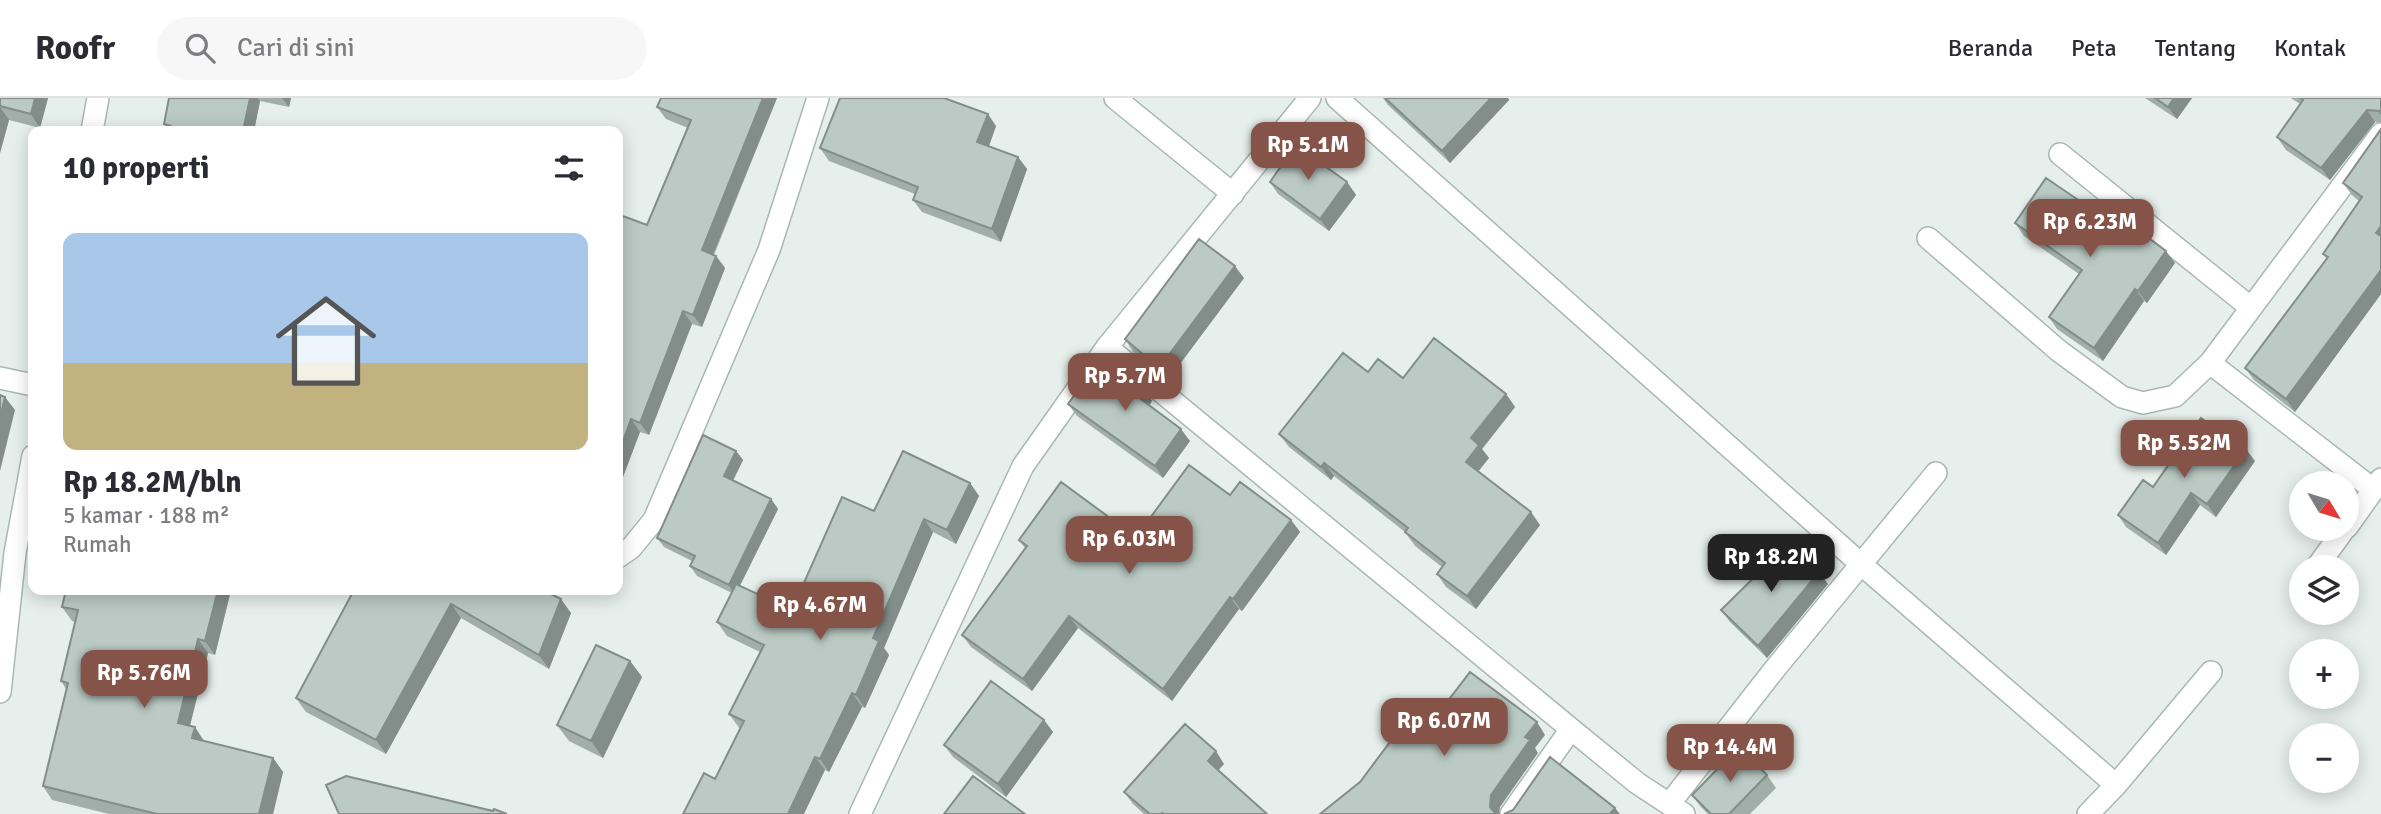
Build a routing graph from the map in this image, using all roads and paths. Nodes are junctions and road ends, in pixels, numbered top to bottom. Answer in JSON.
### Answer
{"nodes":[{"id":1,"x":98,"y":98,"type":"edge"},
{"id":2,"x":818,"y":98,"type":"edge"},
{"id":3,"x":1115,"y":98,"type":"edge"},
{"id":4,"x":1310,"y":98,"type":"edge"},
{"id":5,"x":1337,"y":98,"type":"edge"},
{"id":6,"x":93,"y":126,"type":"edge"},
{"id":7,"x":2381,"y":134,"type":"edge"},
{"id":8,"x":2060,"y":153,"type":"dead end"},
{"id":9,"x":1233,"y":194,"type":"junction"},
{"id":10,"x":1928,"y":238,"type":"dead end"},
{"id":11,"x":2250,"y":307,"type":"junction"},
{"id":12,"x":1107,"y":347,"type":"junction"},
{"id":13,"x":2210,"y":363,"type":"junction"},
{"id":14,"x":0,"y":378,"type":"edge"},
{"id":15,"x":28,"y":384,"type":"edge"},
{"id":16,"x":1936,"y":473,"type":"dead end"},
{"id":17,"x":28,"y":483,"type":"edge"},
{"id":18,"x":2377,"y":484,"type":"edge"},
{"id":19,"x":2359,"y":510,"type":"edge"},
{"id":20,"x":623,"y":554,"type":"edge"},
{"id":21,"x":1862,"y":565,"type":"junction"},
{"id":22,"x":2211,"y":672,"type":"dead end"},
{"id":23,"x":0,"y":692,"type":"edge"},
{"id":24,"x":1571,"y":729,"type":"junction"},
{"id":25,"x":2116,"y":785,"type":"junction"},
{"id":26,"x":1677,"y":809,"type":"edge"},
{"id":27,"x":860,"y":814,"type":"edge"},
{"id":28,"x":1511,"y":814,"type":"edge"},
{"id":29,"x":2088,"y":814,"type":"edge"}],
"edges":[{"from":1,"to":6,"type":"street"},
{"from":2,"to":20,"type":"street"},
{"from":3,"to":9,"type":"street"},
{"from":4,"to":9,"type":"street"},
{"from":5,"to":21,"type":"street"},
{"from":7,"to":11,"type":"street"},
{"from":8,"to":11,"type":"street"},
{"from":9,"to":12,"type":"street"},
{"from":10,"to":13,"type":"street"},
{"from":11,"to":13,"type":"street"},
{"from":12,"to":24,"type":"street"},
{"from":12,"to":27,"type":"street"},
{"from":13,"to":18,"type":"street"},
{"from":14,"to":15,"type":"street"},
{"from":16,"to":21,"type":"street"},
{"from":17,"to":23,"type":"street"},
{"from":18,"to":19,"type":"street"},
{"from":21,"to":25,"type":"street"},
{"from":21,"to":26,"type":"street"},
{"from":22,"to":25,"type":"street"},
{"from":24,"to":26,"type":"street"},
{"from":24,"to":28,"type":"street"},
{"from":25,"to":29,"type":"street"}]}
